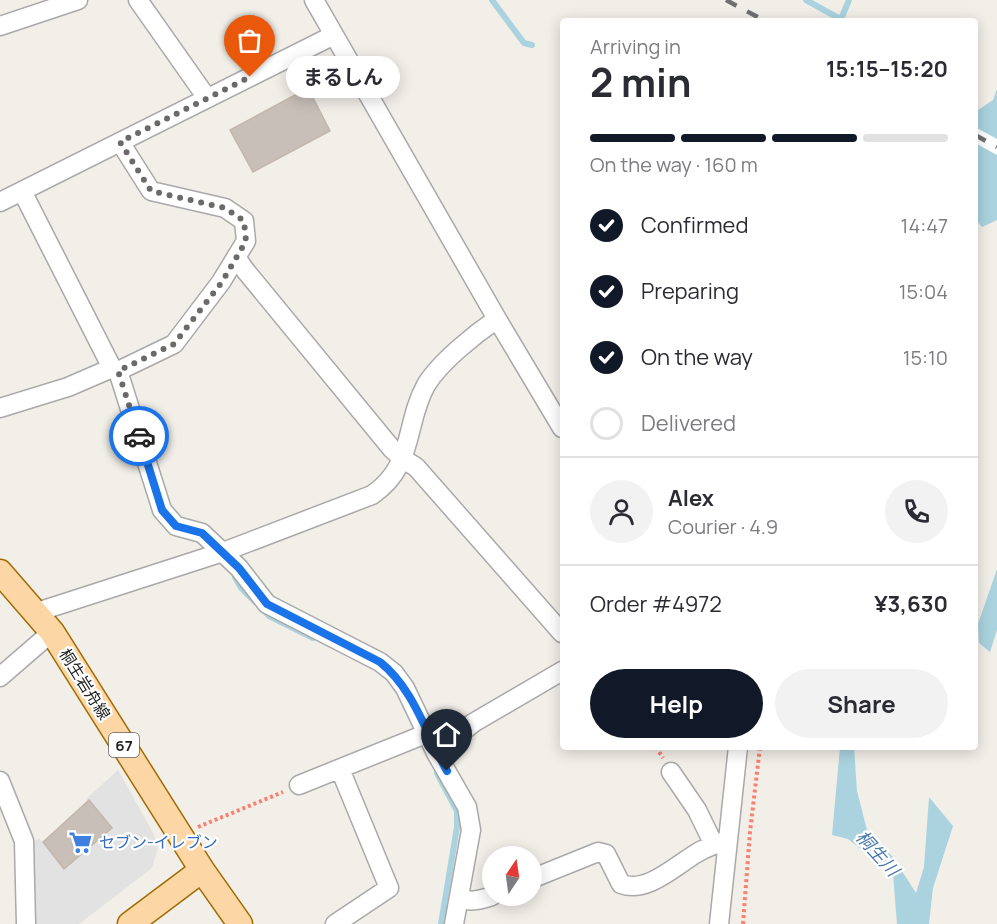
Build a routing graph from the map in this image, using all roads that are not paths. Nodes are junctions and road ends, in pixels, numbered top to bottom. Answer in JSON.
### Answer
{"nodes":[{"id":1,"x":78,"y":0,"type":"edge"},
{"id":2,"x":138,"y":0,"type":"edge"},
{"id":3,"x":314,"y":0,"type":"edge"},
{"id":4,"x":0,"y":26,"type":"edge"},
{"id":5,"x":334,"y":35,"type":"junction"},
{"id":6,"x":207,"y":98,"type":"junction"},
{"id":7,"x":120,"y":142,"type":"junction"},
{"id":8,"x":22,"y":191,"type":"junction"},
{"id":9,"x":0,"y":202,"type":"edge"},
{"id":10,"x":236,"y":257,"type":"junction"},
{"id":11,"x":497,"y":319,"type":"junction"},
{"id":12,"x":115,"y":369,"type":"junction"},
{"id":13,"x":0,"y":408,"type":"edge"},
{"id":14,"x":560,"y":425,"type":"edge"},
{"id":15,"x":403,"y":459,"type":"junction"},
{"id":16,"x":223,"y":552,"type":"junction"},
{"id":17,"x":0,"y":572,"type":"edge"},
{"id":18,"x":37,"y":612,"type":"junction"},
{"id":19,"x":560,"y":631,"type":"edge"},
{"id":20,"x":52,"y":632,"type":"junction"},
{"id":21,"x":560,"y":672,"type":"edge"},
{"id":22,"x":0,"y":677,"type":"edge"},
{"id":23,"x":428,"y":733,"type":"junction"},
{"id":24,"x":737,"y":750,"type":"edge"},
{"id":25,"x":436,"y":753,"type":"junction"},
{"id":26,"x":340,"y":769,"type":"junction"},
{"id":27,"x":671,"y":772,"type":"dead end"},
{"id":28,"x":0,"y":781,"type":"edge"},
{"id":29,"x":299,"y":785,"type":"road end"},
{"id":30,"x":720,"y":842,"type":"junction"},
{"id":31,"x":202,"y":870,"type":"junction"},
{"id":32,"x":542,"y":875,"type":"edge"},
{"id":33,"x":460,"y":899,"type":"junction"},
{"id":34,"x":482,"y":900,"type":"edge"},
{"id":35,"x":26,"y":924,"type":"edge"},
{"id":36,"x":130,"y":924,"type":"edge"},
{"id":37,"x":240,"y":924,"type":"edge"},
{"id":38,"x":335,"y":924,"type":"edge"},
{"id":39,"x":454,"y":924,"type":"edge"},
{"id":40,"x":719,"y":924,"type":"edge"}],
"edges":[{"from":1,"to":4,"type":"street"},
{"from":2,"to":6,"type":"street"},
{"from":3,"to":5,"type":"street"},
{"from":5,"to":6,"type":"street"},
{"from":5,"to":11,"type":"street"},
{"from":6,"to":7,"type":"street"},
{"from":7,"to":8,"type":"street"},
{"from":7,"to":10,"type":"street"},
{"from":8,"to":9,"type":"street"},
{"from":8,"to":12,"type":"street"},
{"from":10,"to":12,"type":"street"},
{"from":10,"to":15,"type":"street"},
{"from":11,"to":14,"type":"street"},
{"from":11,"to":15,"type":"street"},
{"from":12,"to":13,"type":"street"},
{"from":12,"to":16,"type":"street"},
{"from":15,"to":16,"type":"street"},
{"from":15,"to":19,"type":"street"},
{"from":16,"to":18,"type":"street"},
{"from":16,"to":23,"type":"street"},
{"from":17,"to":18,"type":"main road","name":"桐生岩舟線","number":"67"},
{"from":18,"to":20,"type":"main road","name":"桐生岩舟線","number":"67"},
{"from":20,"to":22,"type":"street"},
{"from":20,"to":31,"type":"main road","name":"桐生岩舟線","number":"67"},
{"from":21,"to":25,"type":"street"},
{"from":23,"to":25,"type":"street"},
{"from":23,"to":26,"type":"street"},
{"from":24,"to":30,"type":"street"},
{"from":25,"to":33,"type":"street"},
{"from":26,"to":29,"type":"street"},
{"from":26,"to":38,"type":"street"},
{"from":27,"to":30,"type":"street"},
{"from":28,"to":35,"type":"street"},
{"from":30,"to":32,"type":"street"},
{"from":30,"to":40,"type":"street"},
{"from":31,"to":36,"type":"main road"},
{"from":31,"to":37,"type":"main road","name":"桐生岩舟線","number":"67"},
{"from":33,"to":34,"type":"street"},
{"from":33,"to":39,"type":"street"}]}
